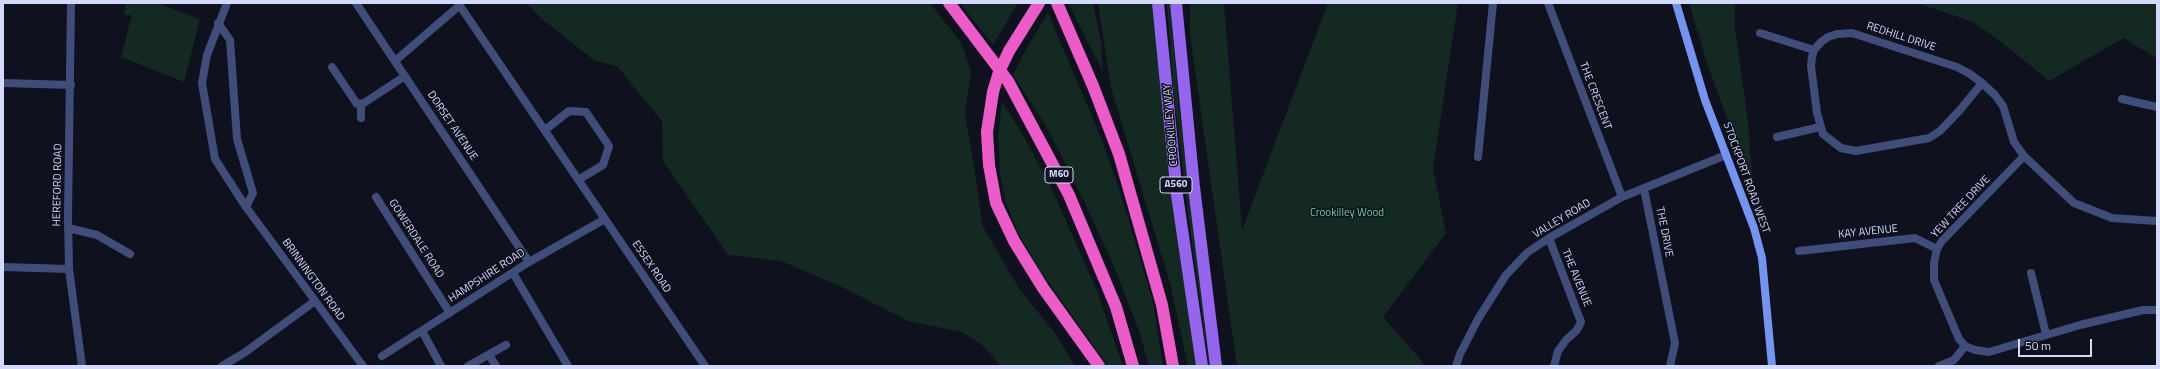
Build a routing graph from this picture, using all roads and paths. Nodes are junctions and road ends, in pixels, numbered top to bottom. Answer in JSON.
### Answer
{"nodes":[{"id":1,"x":71,"y":3,"type":"edge"},
{"id":2,"x":227,"y":3,"type":"edge"},
{"id":3,"x":356,"y":3,"type":"edge"},
{"id":4,"x":949,"y":3,"type":"edge"},
{"id":5,"x":1039,"y":3,"type":"edge"},
{"id":6,"x":1057,"y":3,"type":"edge"},
{"id":7,"x":1158,"y":3,"type":"edge"},
{"id":8,"x":1176,"y":3,"type":"edge"},
{"id":9,"x":1493,"y":3,"type":"edge"},
{"id":10,"x":1548,"y":3,"type":"edge"},
{"id":11,"x":1676,"y":3,"type":"edge"},
{"id":12,"x":459,"y":4,"type":"edge"},
{"id":13,"x":218,"y":23,"type":"junction"},
{"id":14,"x":1760,"y":32,"type":"dead end"},
{"id":15,"x":1814,"y":50,"type":"junction"},
{"id":16,"x":395,"y":61,"type":"junction"},
{"id":17,"x":332,"y":67,"type":"dead end"},
{"id":18,"x":405,"y":76,"type":"junction"},
{"id":19,"x":3,"y":82,"type":"edge"},
{"id":20,"x":1982,"y":83,"type":"junction"},
{"id":21,"x":71,"y":85,"type":"junction"},
{"id":22,"x":2122,"y":100,"type":"dead end"},
{"id":23,"x":361,"y":104,"type":"junction"},
{"id":24,"x":2157,"y":107,"type":"edge"},
{"id":25,"x":362,"y":118,"type":"dead end"},
{"id":26,"x":1820,"y":127,"type":"junction"},
{"id":27,"x":545,"y":130,"type":"junction"},
{"id":28,"x":1777,"y":137,"type":"dead end"},
{"id":29,"x":1726,"y":155,"type":"junction"},
{"id":30,"x":2024,"y":156,"type":"junction"},
{"id":31,"x":1478,"y":157,"type":"dead end"},
{"id":32,"x":578,"y":180,"type":"junction"},
{"id":33,"x":1644,"y":189,"type":"junction"},
{"id":34,"x":376,"y":197,"type":"dead end"},
{"id":35,"x":1622,"y":197,"type":"junction"},
{"id":36,"x":246,"y":207,"type":"junction"},
{"id":37,"x":605,"y":219,"type":"junction"},
{"id":38,"x":2157,"y":221,"type":"edge"},
{"id":39,"x":68,"y":228,"type":"junction"},
{"id":40,"x":1549,"y":238,"type":"junction"},
{"id":41,"x":1937,"y":249,"type":"junction"},
{"id":42,"x":1799,"y":251,"type":"dead end"},
{"id":43,"x":130,"y":254,"type":"dead end"},
{"id":44,"x":529,"y":262,"type":"junction"},
{"id":45,"x":3,"y":267,"type":"edge"},
{"id":46,"x":69,"y":269,"type":"junction"},
{"id":47,"x":2031,"y":273,"type":"dead end"},
{"id":48,"x":513,"y":274,"type":"junction"},
{"id":49,"x":315,"y":301,"type":"junction"},
{"id":50,"x":2157,"y":310,"type":"edge"},
{"id":51,"x":450,"y":313,"type":"junction"},
{"id":52,"x":422,"y":331,"type":"junction"},
{"id":53,"x":2046,"y":334,"type":"junction"},
{"id":54,"x":506,"y":346,"type":"dead end"},
{"id":55,"x":1965,"y":346,"type":"junction"},
{"id":56,"x":489,"y":355,"type":"junction"},
{"id":57,"x":382,"y":356,"type":"dead end"},
{"id":58,"x":82,"y":366,"type":"edge"},
{"id":59,"x":222,"y":366,"type":"edge"},
{"id":60,"x":363,"y":366,"type":"edge"},
{"id":61,"x":441,"y":366,"type":"edge"},
{"id":62,"x":468,"y":366,"type":"edge"},
{"id":63,"x":496,"y":366,"type":"edge"},
{"id":64,"x":568,"y":366,"type":"edge"},
{"id":65,"x":704,"y":366,"type":"edge"},
{"id":66,"x":1098,"y":366,"type":"edge"},
{"id":67,"x":1133,"y":366,"type":"edge"},
{"id":68,"x":1173,"y":366,"type":"edge"},
{"id":69,"x":1202,"y":366,"type":"edge"},
{"id":70,"x":1216,"y":366,"type":"edge"},
{"id":71,"x":1456,"y":366,"type":"edge"},
{"id":72,"x":1554,"y":366,"type":"edge"},
{"id":73,"x":1670,"y":366,"type":"edge"},
{"id":74,"x":1772,"y":366,"type":"edge"},
{"id":75,"x":1939,"y":366,"type":"edge"}],
"edges":[{"from":1,"to":21,"type":"street","name":"HEREFORD ROAD"},
{"from":2,"to":13,"type":"street","name":"BRINNINGTON ROAD"},
{"from":3,"to":16,"type":"street","name":"DORSET AVENUE"},
{"from":4,"to":67,"type":"highway","number":"M60"},
{"from":5,"to":66,"type":"highway","bridge":true},
{"from":6,"to":68,"type":"highway"},
{"from":7,"to":69,"type":"main road","name":"CROOKILLEY WAY","number":"A560"},
{"from":8,"to":70,"type":"main road","name":"CROOKILLEY WAY","number":"A560"},
{"from":9,"to":31,"type":"street"},
{"from":10,"to":35,"type":"street","name":"THE CRESCENT"},
{"from":11,"to":29,"type":"main road","name":"STOCKPORT ROAD WEST"},
{"from":12,"to":16,"type":"street"},
{"from":12,"to":27,"type":"street","name":"ESSEX ROAD"},
{"from":13,"to":36,"type":"street"},
{"from":13,"to":36,"type":"street","name":"BRINNINGTON ROAD"},
{"from":14,"to":15,"type":"street"},
{"from":15,"to":20,"type":"street","name":"REDHILL DRIVE"},
{"from":15,"to":26,"type":"street"},
{"from":16,"to":18,"type":"street","name":"DORSET AVENUE"},
{"from":17,"to":23,"type":"street"},
{"from":18,"to":23,"type":"street"},
{"from":18,"to":44,"type":"street","name":"DORSET AVENUE"},
{"from":19,"to":21,"type":"street"},
{"from":20,"to":26,"type":"street"},
{"from":20,"to":30,"type":"street","name":"REDHILL DRIVE"},
{"from":21,"to":39,"type":"street","name":"HEREFORD ROAD"},
{"from":22,"to":24,"type":"street"},
{"from":23,"to":25,"type":"street"},
{"from":26,"to":28,"type":"street"},
{"from":27,"to":32,"type":"street","name":"ESSEX ROAD"},
{"from":27,"to":32,"type":"street"},
{"from":29,"to":33,"type":"street"},
{"from":29,"to":74,"type":"main road","name":"STOCKPORT ROAD WEST"},
{"from":30,"to":38,"type":"street","name":"REDHILL DRIVE"},
{"from":30,"to":41,"type":"street","name":"YEW TREE DRIVE"},
{"from":32,"to":37,"type":"street","name":"ESSEX ROAD"},
{"from":33,"to":35,"type":"street","name":"VALLEY ROAD"},
{"from":33,"to":73,"type":"street","name":"THE DRIVE"},
{"from":34,"to":51,"type":"street","name":"GOWERDALE ROAD"},
{"from":35,"to":40,"type":"street","name":"VALLEY ROAD"},
{"from":36,"to":49,"type":"street","name":"BRINNINGTON ROAD"},
{"from":37,"to":44,"type":"street","name":"HAMPSHIRE ROAD"},
{"from":37,"to":65,"type":"street","name":"ESSEX ROAD"},
{"from":39,"to":43,"type":"street"},
{"from":39,"to":46,"type":"street","name":"HEREFORD ROAD"},
{"from":40,"to":71,"type":"street","name":"VALLEY ROAD"},
{"from":40,"to":72,"type":"street","name":"THE AVENUE"},
{"from":41,"to":42,"type":"street","name":"KAY AVENUE"},
{"from":41,"to":55,"type":"street","name":"YEW TREE DRIVE"},
{"from":44,"to":48,"type":"street","name":"HAMPSHIRE ROAD"},
{"from":45,"to":46,"type":"street"},
{"from":46,"to":58,"type":"street","name":"HEREFORD ROAD"},
{"from":47,"to":53,"type":"street"},
{"from":48,"to":51,"type":"street","name":"HAMPSHIRE ROAD"},
{"from":48,"to":64,"type":"street"},
{"from":49,"to":59,"type":"street"},
{"from":49,"to":60,"type":"street","name":"BRINNINGTON ROAD"},
{"from":50,"to":53,"type":"street"},
{"from":51,"to":52,"type":"street","name":"HAMPSHIRE ROAD"},
{"from":52,"to":57,"type":"street","name":"HAMPSHIRE ROAD"},
{"from":52,"to":61,"type":"street"},
{"from":53,"to":55,"type":"street"},
{"from":54,"to":56,"type":"street"},
{"from":55,"to":75,"type":"street"},
{"from":56,"to":62,"type":"street"},
{"from":56,"to":63,"type":"street"}]}
